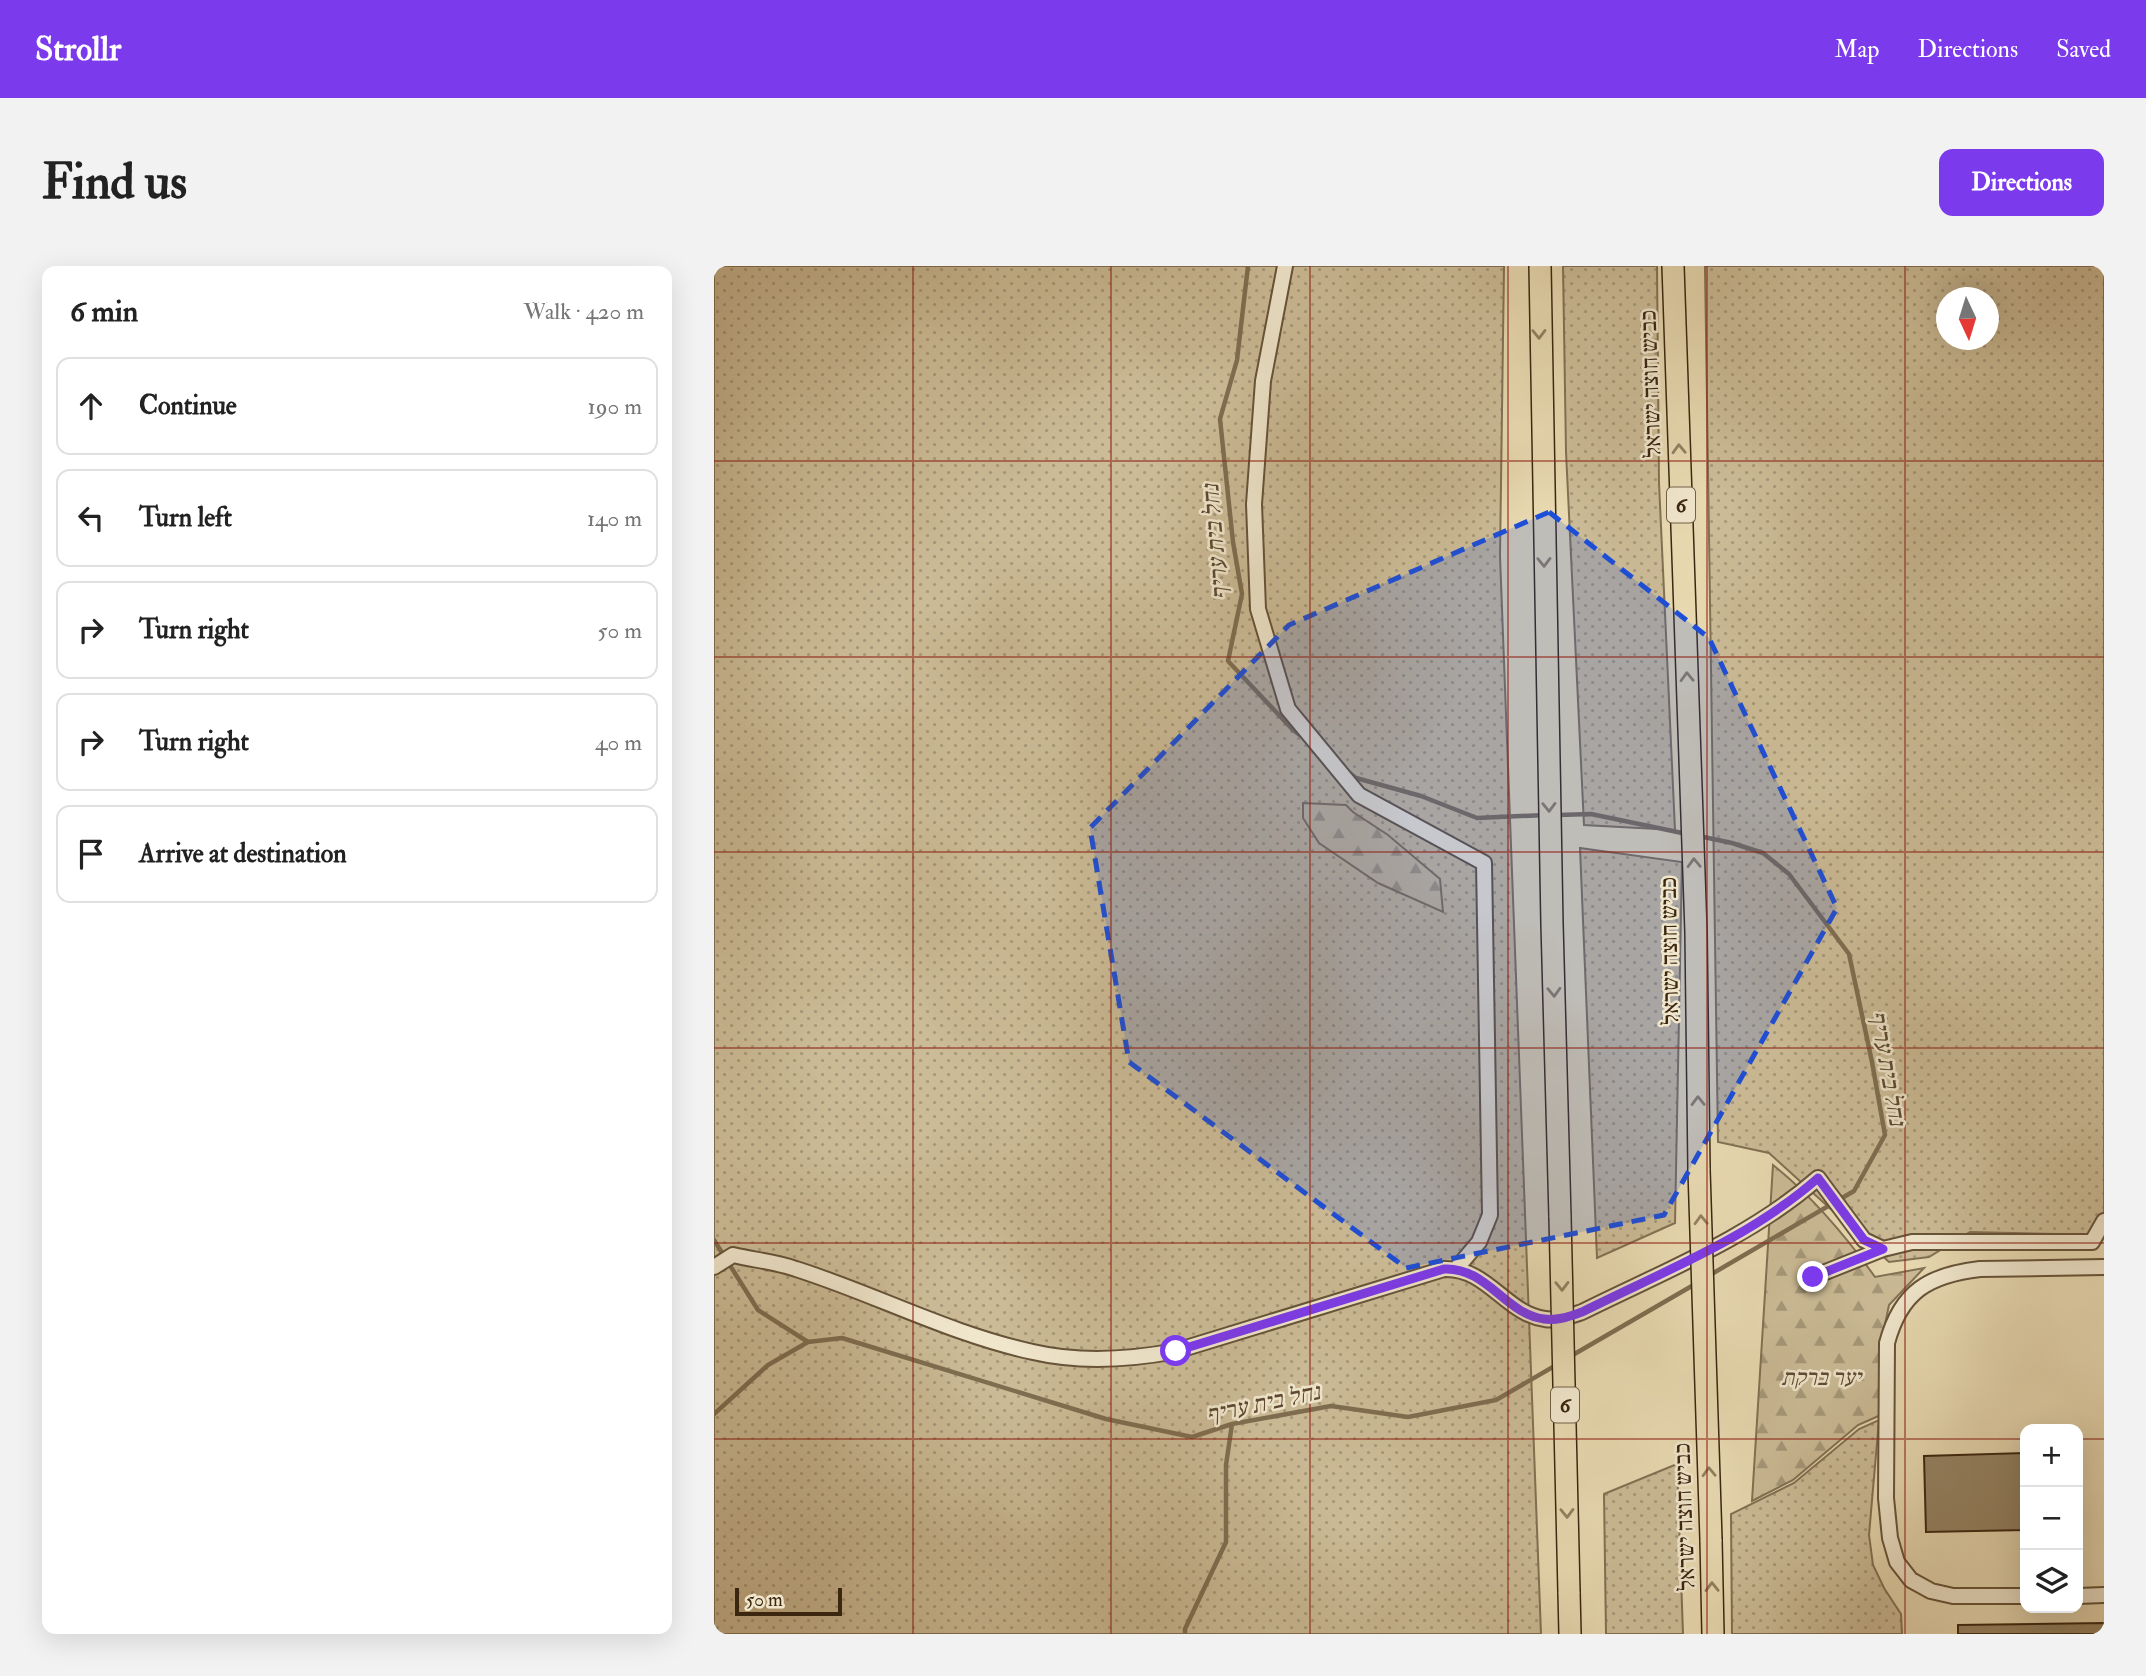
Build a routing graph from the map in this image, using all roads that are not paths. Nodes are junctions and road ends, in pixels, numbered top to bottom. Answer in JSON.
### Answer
{"nodes":[{"id":1,"x":1284,"y":266,"type":"edge"},
{"id":2,"x":1539,"y":266,"type":"edge"},
{"id":3,"x":1673,"y":266,"type":"edge"},
{"id":4,"x":2104,"y":1221,"type":"edge"},
{"id":5,"x":1883,"y":1249,"type":"junction"},
{"id":6,"x":714,"y":1267,"type":"edge"},
{"id":7,"x":2104,"y":1268,"type":"edge"},
{"id":8,"x":1456,"y":1269,"type":"junction"},
{"id":9,"x":1813,"y":1277,"type":"dead end"},
{"id":10,"x":2083,"y":1595,"type":"edge"},
{"id":11,"x":2104,"y":1595,"type":"edge"},
{"id":12,"x":2020,"y":1596,"type":"edge"},
{"id":13,"x":1570,"y":1634,"type":"edge"},
{"id":14,"x":1713,"y":1634,"type":"edge"}],
"edges":[{"from":1,"to":8,"type":"street"},
{"from":2,"to":13,"type":"highway","number":"6","one_way":true,"bridge":true},
{"from":14,"to":3,"type":"highway","name":"כביש חוצה ישראל","number":"6","one_way":true,"bridge":true},
{"from":4,"to":5,"type":"street"},
{"from":5,"to":8,"type":"street"},
{"from":5,"to":9,"type":"street"},
{"from":6,"to":8,"type":"street"},
{"from":7,"to":12,"type":"street"},
{"from":10,"to":11,"type":"street"}]}
